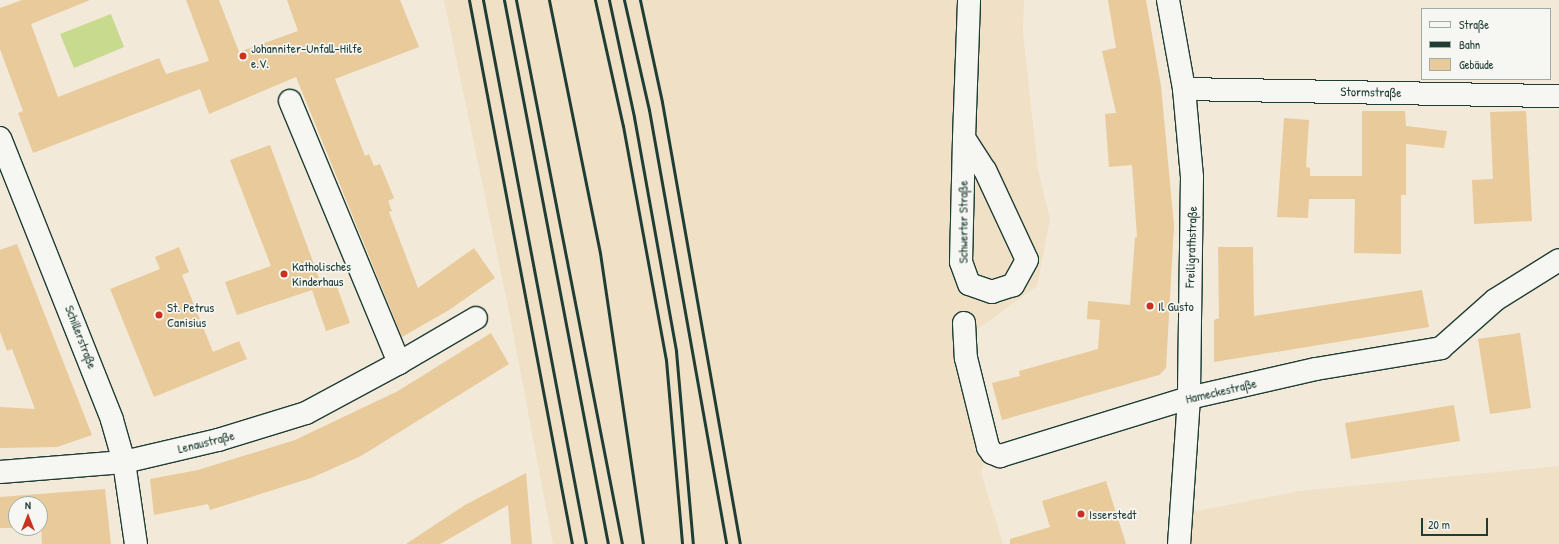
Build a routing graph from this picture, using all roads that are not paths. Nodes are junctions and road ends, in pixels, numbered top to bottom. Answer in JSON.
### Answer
{"nodes":[{"id":1,"x":969,"y":0,"type":"edge"},
{"id":2,"x":1168,"y":0,"type":"edge"},
{"id":3,"x":1184,"y":89,"type":"junction"},
{"id":4,"x":1559,"y":96,"type":"edge"},
{"id":5,"x":290,"y":101,"type":"dead end"},
{"id":6,"x":0,"y":138,"type":"edge"},
{"id":7,"x":964,"y":138,"type":"junction"},
{"id":8,"x":1559,"y":260,"type":"edge"},
{"id":9,"x":476,"y":318,"type":"dead end"},
{"id":10,"x":964,"y":322,"type":"dead end"},
{"id":11,"x":399,"y":363,"type":"junction"},
{"id":12,"x":1189,"y":398,"type":"junction"},
{"id":13,"x":124,"y":462,"type":"junction"},
{"id":14,"x":0,"y":472,"type":"edge"},
{"id":15,"x":136,"y":544,"type":"edge"},
{"id":16,"x":1179,"y":544,"type":"edge"}],
"edges":[{"from":1,"to":7,"type":"street","name":"Schwerter Straße"},
{"from":2,"to":3,"type":"street","name":"Freiligrathstraße"},
{"from":3,"to":4,"type":"street","name":"Stormstraße"},
{"from":3,"to":12,"type":"street","name":"Freiligrathstraße"},
{"from":5,"to":11,"type":"street"},
{"from":6,"to":13,"type":"street","name":"Schillerstraße"},
{"from":7,"to":7,"type":"street","name":"Schwerter Straße"},
{"from":8,"to":12,"type":"street","name":"Hameckestraße"},
{"from":9,"to":11,"type":"street","name":"Lenaustraße"},
{"from":10,"to":12,"type":"street","name":"Hameckestraße"},
{"from":11,"to":13,"type":"street","name":"Lenaustraße"},
{"from":12,"to":16,"type":"street","name":"Freiligrathstraße"},
{"from":13,"to":14,"type":"street","name":"Lenaustraße"},
{"from":13,"to":15,"type":"street","name":"Schillerstraße"}]}
